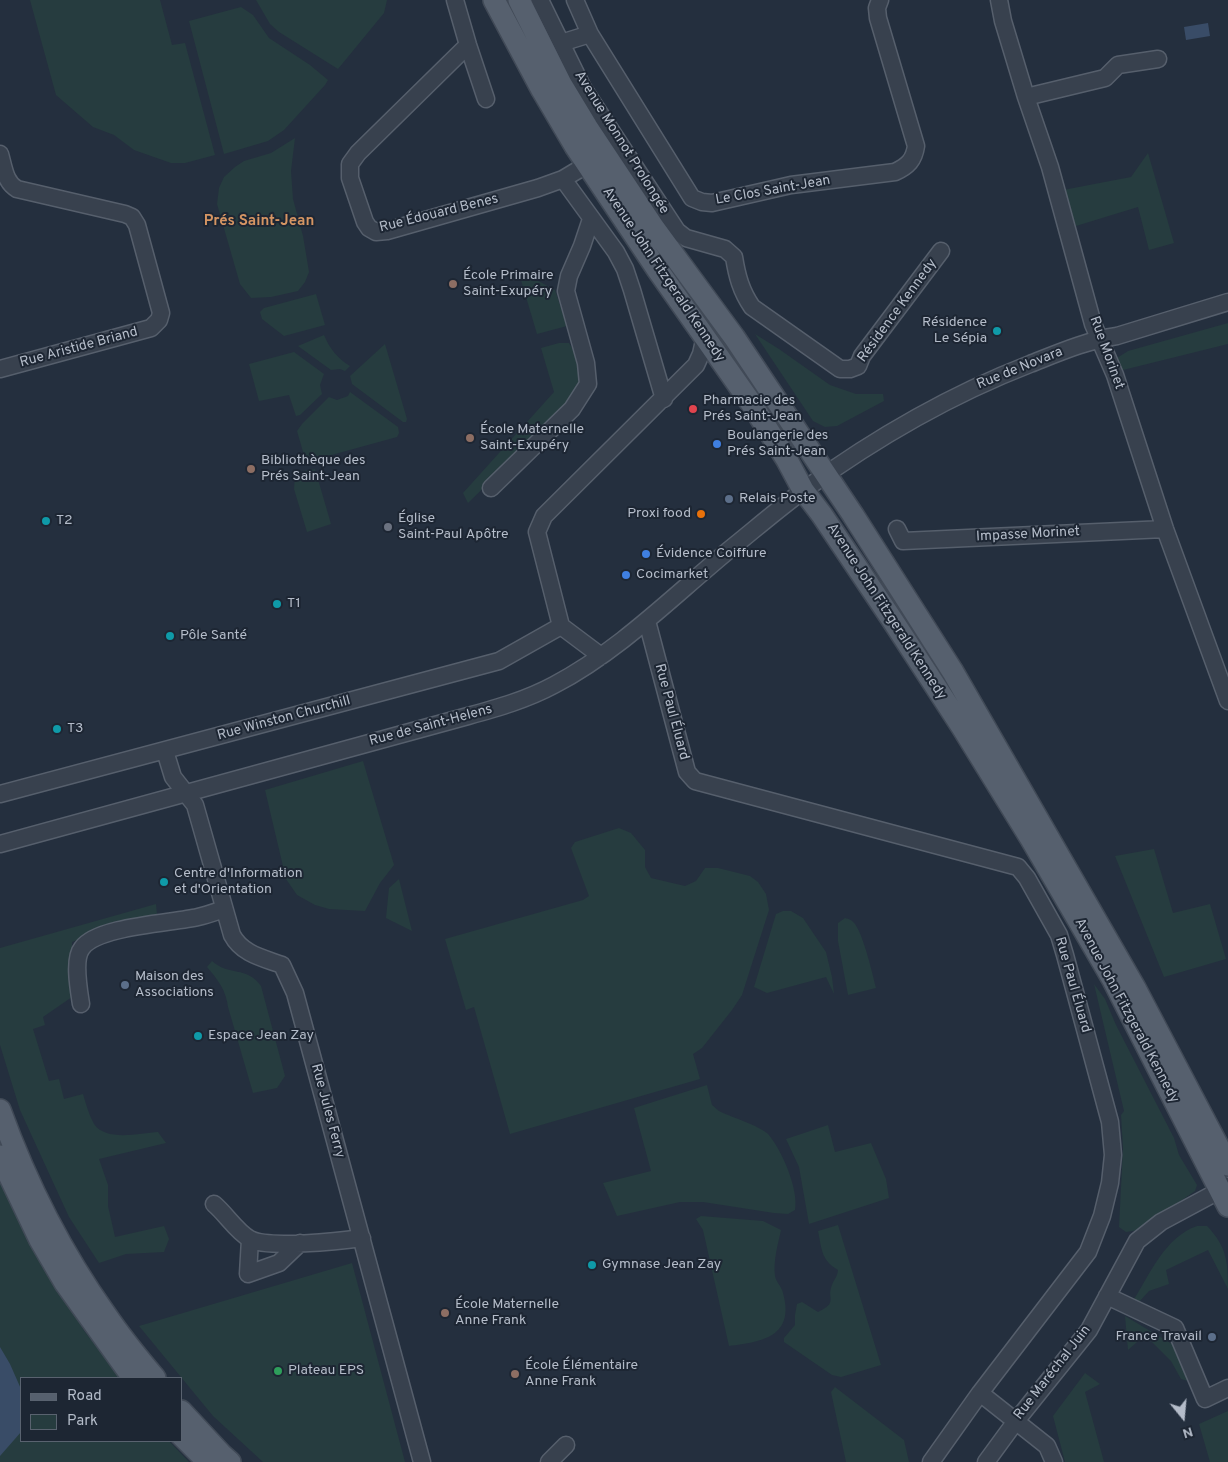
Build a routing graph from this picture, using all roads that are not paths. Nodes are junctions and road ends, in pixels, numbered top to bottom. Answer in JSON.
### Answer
{"nodes":[{"id":1,"x":455,"y":0,"type":"edge"},
{"id":2,"x":494,"y":0,"type":"edge"},
{"id":3,"x":519,"y":0,"type":"edge"},
{"id":4,"x":540,"y":0,"type":"edge"},
{"id":5,"x":576,"y":0,"type":"edge"},
{"id":6,"x":880,"y":0,"type":"edge"},
{"id":7,"x":999,"y":0,"type":"edge"},
{"id":8,"x":590,"y":34,"type":"junction"},
{"id":9,"x":561,"y":43,"type":"junction"},
{"id":10,"x":468,"y":45,"type":"junction"},
{"id":11,"x":1158,"y":59,"type":"dead end"},
{"id":12,"x":1026,"y":97,"type":"junction"},
{"id":13,"x":486,"y":99,"type":"dead end"},
{"id":14,"x":0,"y":154,"type":"edge"},
{"id":15,"x":588,"y":164,"type":"junction"},
{"id":16,"x":563,"y":179,"type":"junction"},
{"id":17,"x":591,"y":219,"type":"junction"},
{"id":18,"x":677,"y":231,"type":"joint"},
{"id":19,"x":941,"y":251,"type":"dead end"},
{"id":20,"x":1228,"y":302,"type":"edge"},
{"id":21,"x":705,"y":336,"type":"junction"},
{"id":22,"x":1100,"y":338,"type":"junction"},
{"id":23,"x":0,"y":369,"type":"edge"},
{"id":24,"x":664,"y":399,"type":"junction"},
{"id":25,"x":827,"y":474,"type":"junction"},
{"id":26,"x":491,"y":488,"type":"dead end"},
{"id":27,"x":803,"y":490,"type":"junction"},
{"id":28,"x":897,"y":529,"type":"dead end"},
{"id":29,"x":1165,"y":529,"type":"junction"},
{"id":30,"x":646,"y":621,"type":"junction"},
{"id":31,"x":561,"y":626,"type":"junction"},
{"id":32,"x":601,"y":656,"type":"junction"},
{"id":33,"x":1228,"y":701,"type":"edge"},
{"id":34,"x":165,"y":751,"type":"junction"},
{"id":35,"x":186,"y":793,"type":"junction"},
{"id":36,"x":0,"y":794,"type":"edge"},
{"id":37,"x":0,"y":844,"type":"edge"},
{"id":38,"x":224,"y":909,"type":"junction"},
{"id":39,"x":81,"y":1004,"type":"dead end"},
{"id":40,"x":0,"y":1110,"type":"edge"},
{"id":41,"x":0,"y":1156,"type":"edge"},
{"id":42,"x":1228,"y":1165,"type":"edge"},
{"id":43,"x":1226,"y":1195,"type":"edge"},
{"id":44,"x":214,"y":1204,"type":"dead end"},
{"id":45,"x":362,"y":1238,"type":"junction"},
{"id":46,"x":250,"y":1239,"type":"junction"},
{"id":47,"x":300,"y":1243,"type":"junction"},
{"id":48,"x":1108,"y":1296,"type":"junction"},
{"id":49,"x":132,"y":1377,"type":"edge"},
{"id":50,"x":154,"y":1377,"type":"edge"},
{"id":51,"x":1228,"y":1388,"type":"edge"},
{"id":52,"x":980,"y":1394,"type":"junction"},
{"id":53,"x":182,"y":1412,"type":"edge"},
{"id":54,"x":1016,"y":1421,"type":"junction"},
{"id":55,"x":182,"y":1436,"type":"edge"},
{"id":56,"x":566,"y":1445,"type":"dead end"},
{"id":57,"x":208,"y":1462,"type":"edge"},
{"id":58,"x":230,"y":1462,"type":"edge"},
{"id":59,"x":422,"y":1462,"type":"edge"},
{"id":60,"x":550,"y":1462,"type":"edge"},
{"id":61,"x":931,"y":1462,"type":"edge"},
{"id":62,"x":986,"y":1462,"type":"edge"},
{"id":63,"x":1054,"y":1462,"type":"edge"}],
"edges":[{"from":1,"to":10,"type":"street"},
{"from":2,"to":15,"type":"main road","name":"Avenue John Fitzgerald Kennedy"},
{"from":3,"to":25,"type":"main road","name":"Avenue John Fitzgerald Kennedy"},
{"from":4,"to":9,"type":"street","name":"Avenue Monnot Prolongée"},
{"from":5,"to":8,"type":"street","name":"Le Clos Saint-Jean"},
{"from":6,"to":8,"type":"street","name":"Le Clos Saint-Jean"},
{"from":7,"to":12,"type":"street","name":"Rue Morinet"},
{"from":8,"to":9,"type":"street"},
{"from":9,"to":18,"type":"street","name":"Avenue Monnot Prolongée"},
{"from":10,"to":13,"type":"street"},
{"from":10,"to":16,"type":"street","name":"Rue Édouard Benes"},
{"from":11,"to":12,"type":"street"},
{"from":12,"to":22,"type":"street","name":"Rue Morinet"},
{"from":14,"to":23,"type":"street","name":"Rue Aristide Briand"},
{"from":15,"to":16,"type":"street","name":"Rue Édouard Benes"},
{"from":15,"to":21,"type":"main road","name":"Avenue John Fitzgerald Kennedy"},
{"from":16,"to":17,"type":"street"},
{"from":17,"to":24,"type":"street"},
{"from":17,"to":26,"type":"street"},
{"from":18,"to":19,"type":"street","name":"Résidence Kennedy"},
{"from":20,"to":22,"type":"street","name":"Rue de Novara"},
{"from":21,"to":24,"type":"street"},
{"from":21,"to":27,"type":"main road","name":"Avenue John Fitzgerald Kennedy"},
{"from":22,"to":25,"type":"street","name":"Rue de Novara"},
{"from":22,"to":29,"type":"street","name":"Rue Morinet"},
{"from":24,"to":31,"type":"street"},
{"from":25,"to":27,"type":"street","name":"Rue de Novara"},
{"from":25,"to":42,"type":"main road","name":"Avenue John Fitzgerald Kennedy"},
{"from":27,"to":30,"type":"street","name":"Rue de Saint-Helens"},
{"from":27,"to":43,"type":"main road","name":"Avenue John Fitzgerald Kennedy"},
{"from":28,"to":29,"type":"street","name":"Impasse Morinet"},
{"from":29,"to":33,"type":"street","name":"Rue Morinet"},
{"from":30,"to":32,"type":"street","name":"Rue de Saint-Helens"},
{"from":30,"to":52,"type":"street","name":"Rue Paul Éluard"},
{"from":31,"to":32,"type":"street"},
{"from":31,"to":34,"type":"street","name":"Rue Winston Churchill"},
{"from":32,"to":35,"type":"street","name":"Rue de Saint-Helens"},
{"from":34,"to":35,"type":"street","name":"Rue Jules Ferry"},
{"from":34,"to":36,"type":"street","name":"Rue Winston Churchill"},
{"from":35,"to":37,"type":"street","name":"Rue de Saint-Helens"},
{"from":35,"to":38,"type":"street","name":"Rue Jules Ferry"},
{"from":38,"to":39,"type":"street"},
{"from":38,"to":45,"type":"street","name":"Rue Jules Ferry"},
{"from":40,"to":50,"type":"main road"},
{"from":41,"to":49,"type":"main road"},
{"from":43,"to":48,"type":"street","name":"Rue Maréchal Juin"},
{"from":44,"to":46,"type":"street"},
{"from":45,"to":47,"type":"street"},
{"from":45,"to":59,"type":"street","name":"Rue Jules Ferry"},
{"from":46,"to":47,"type":"street"},
{"from":46,"to":47,"type":"street"},
{"from":48,"to":51,"type":"street"},
{"from":48,"to":54,"type":"street","name":"Rue Maréchal Juin"},
{"from":52,"to":54,"type":"street"},
{"from":52,"to":61,"type":"street"},
{"from":53,"to":58,"type":"main road"},
{"from":54,"to":62,"type":"street","name":"Rue Maréchal Juin"},
{"from":54,"to":63,"type":"street"},
{"from":55,"to":57,"type":"main road"},
{"from":56,"to":60,"type":"street"}]}
